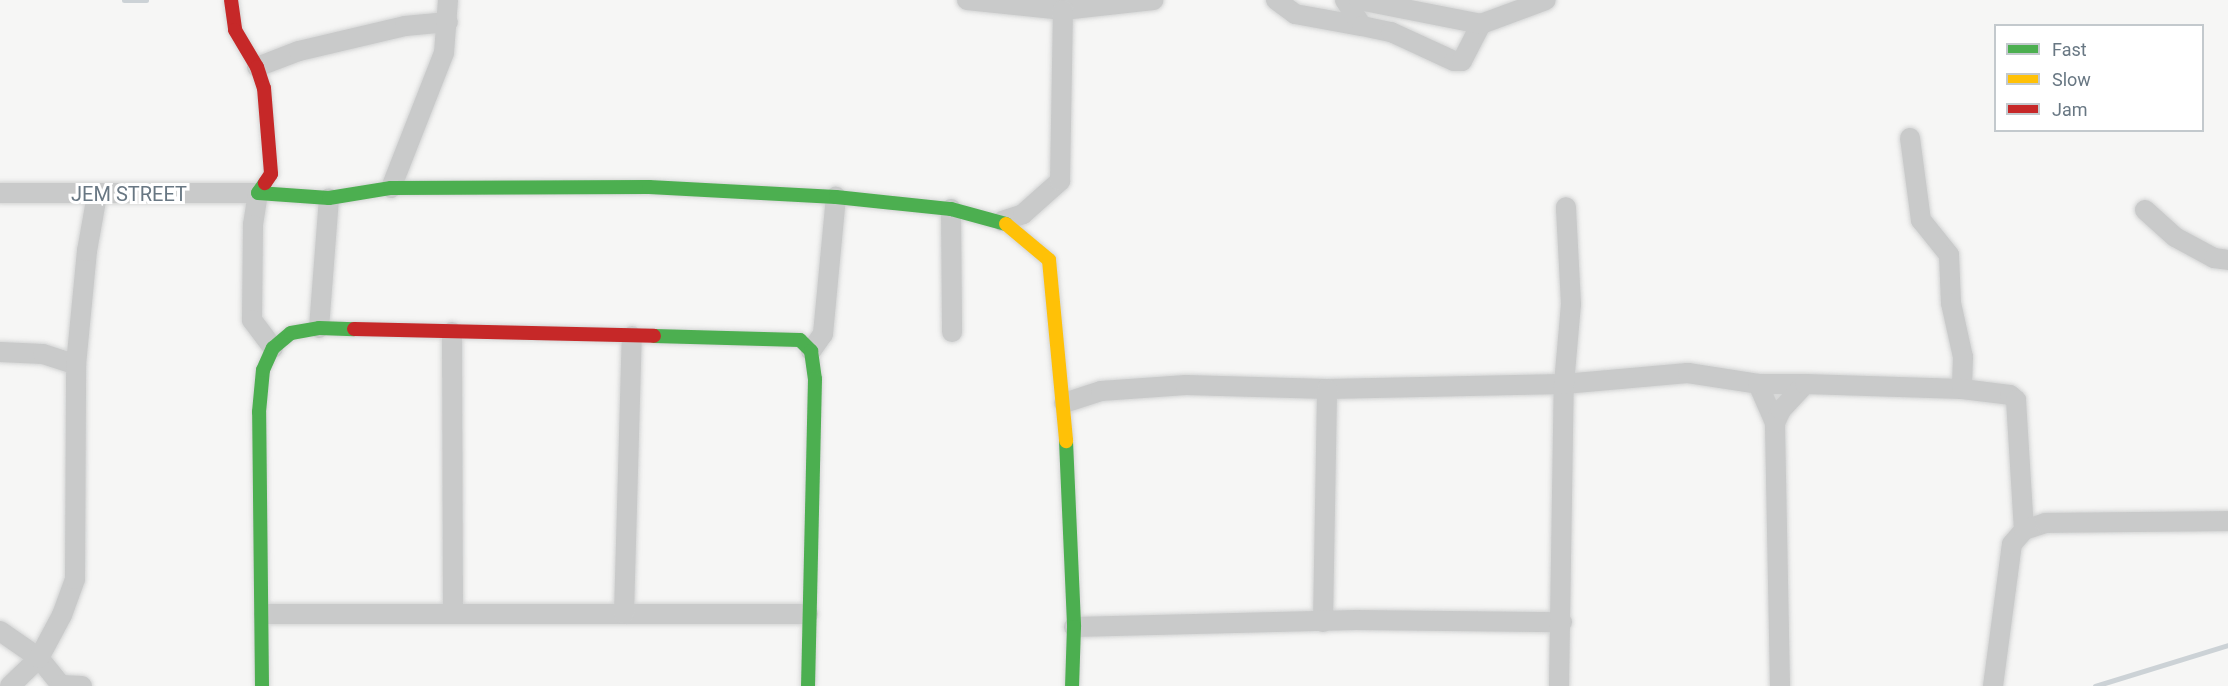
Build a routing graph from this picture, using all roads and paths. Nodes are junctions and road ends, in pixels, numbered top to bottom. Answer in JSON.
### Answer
{"nodes":[{"id":1,"x":231,"y":0,"type":"edge"},
{"id":2,"x":448,"y":0,"type":"edge"},
{"id":3,"x":967,"y":0,"type":"edge"},
{"id":4,"x":1153,"y":0,"type":"edge"},
{"id":5,"x":1276,"y":0,"type":"edge"},
{"id":6,"x":1345,"y":0,"type":"edge"},
{"id":7,"x":1359,"y":0,"type":"edge"},
{"id":8,"x":1546,"y":0,"type":"edge"},
{"id":9,"x":1063,"y":10,"type":"junction"},
{"id":10,"x":448,"y":22,"type":"junction"},
{"id":11,"x":1481,"y":24,"type":"junction"},
{"id":12,"x":1362,"y":26,"type":"junction"},
{"id":13,"x":257,"y":67,"type":"junction"},
{"id":14,"x":1910,"y":138,"type":"dead end"},
{"id":15,"x":391,"y":188,"type":"junction"},
{"id":16,"x":0,"y":193,"type":"edge"},
{"id":17,"x":258,"y":193,"type":"junction"},
{"id":18,"x":97,"y":195,"type":"junction"},
{"id":19,"x":836,"y":197,"type":"junction"},
{"id":20,"x":328,"y":198,"type":"junction"},
{"id":21,"x":1566,"y":207,"type":"dead end"},
{"id":22,"x":951,"y":209,"type":"junction"},
{"id":23,"x":2145,"y":210,"type":"dead end"},
{"id":24,"x":1002,"y":220,"type":"junction"},
{"id":25,"x":2228,"y":260,"type":"edge"},
{"id":26,"x":319,"y":328,"type":"junction"},
{"id":27,"x":952,"y":332,"type":"dead end"},
{"id":28,"x":452,"y":333,"type":"junction"},
{"id":29,"x":632,"y":336,"type":"junction"},
{"id":30,"x":273,"y":348,"type":"junction"},
{"id":31,"x":811,"y":351,"type":"junction"},
{"id":32,"x":0,"y":352,"type":"edge"},
{"id":33,"x":76,"y":365,"type":"junction"},
{"id":34,"x":1564,"y":384,"type":"junction"},
{"id":35,"x":1758,"y":384,"type":"junction"},
{"id":36,"x":1805,"y":384,"type":"junction"},
{"id":37,"x":1328,"y":389,"type":"junction"},
{"id":38,"x":1962,"y":389,"type":"junction"},
{"id":39,"x":1064,"y":403,"type":"junction"},
{"id":40,"x":1775,"y":423,"type":"junction"},
{"id":41,"x":2228,"y":521,"type":"edge"},
{"id":42,"x":2024,"y":530,"type":"junction"},
{"id":43,"x":264,"y":614,"type":"junction"},
{"id":44,"x":453,"y":614,"type":"junction"},
{"id":45,"x":624,"y":614,"type":"junction"},
{"id":46,"x":808,"y":614,"type":"junction"},
{"id":47,"x":1323,"y":622,"type":"junction"},
{"id":48,"x":1562,"y":622,"type":"junction"},
{"id":49,"x":1074,"y":627,"type":"junction"},
{"id":50,"x":0,"y":631,"type":"edge"},
{"id":51,"x":39,"y":658,"type":"junction"},
{"id":52,"x":10,"y":686,"type":"edge"},
{"id":53,"x":62,"y":686,"type":"edge"},
{"id":54,"x":82,"y":686,"type":"edge"},
{"id":55,"x":262,"y":686,"type":"edge"},
{"id":56,"x":808,"y":686,"type":"edge"},
{"id":57,"x":1072,"y":686,"type":"edge"},
{"id":58,"x":1559,"y":686,"type":"edge"},
{"id":59,"x":1780,"y":686,"type":"edge"},
{"id":60,"x":1993,"y":686,"type":"edge"}],
"edges":[{"from":1,"to":13,"type":"street"},
{"from":2,"to":10,"type":"street"},
{"from":3,"to":9,"type":"street"},
{"from":4,"to":9,"type":"street"},
{"from":5,"to":12,"type":"street"},
{"from":6,"to":12,"type":"street"},
{"from":7,"to":11,"type":"street"},
{"from":8,"to":11,"type":"street"},
{"from":9,"to":24,"type":"street"},
{"from":10,"to":13,"type":"street"},
{"from":10,"to":15,"type":"street"},
{"from":11,"to":12,"type":"street"},
{"from":13,"to":17,"type":"street"},
{"from":14,"to":38,"type":"street"},
{"from":15,"to":19,"type":"street"},
{"from":15,"to":20,"type":"street"},
{"from":16,"to":18,"type":"street","name":"JEM STREET"},
{"from":17,"to":18,"type":"street","name":"JEM STREET"},
{"from":17,"to":20,"type":"street"},
{"from":17,"to":30,"type":"street"},
{"from":18,"to":33,"type":"street"},
{"from":19,"to":22,"type":"street"},
{"from":19,"to":31,"type":"street"},
{"from":20,"to":26,"type":"street"},
{"from":21,"to":34,"type":"street"},
{"from":22,"to":24,"type":"street"},
{"from":22,"to":27,"type":"street"},
{"from":23,"to":25,"type":"street"},
{"from":24,"to":39,"type":"street"},
{"from":26,"to":28,"type":"street"},
{"from":26,"to":30,"type":"street"},
{"from":28,"to":29,"type":"street"},
{"from":28,"to":44,"type":"street"},
{"from":29,"to":31,"type":"street"},
{"from":29,"to":45,"type":"street"},
{"from":30,"to":43,"type":"street"},
{"from":31,"to":46,"type":"street"},
{"from":32,"to":33,"type":"street"},
{"from":33,"to":51,"type":"street"},
{"from":34,"to":35,"type":"street"},
{"from":34,"to":37,"type":"street"},
{"from":34,"to":48,"type":"street"},
{"from":35,"to":36,"type":"street"},
{"from":35,"to":40,"type":"street"},
{"from":36,"to":38,"type":"street"},
{"from":36,"to":40,"type":"street"},
{"from":37,"to":39,"type":"street"},
{"from":37,"to":47,"type":"street"},
{"from":38,"to":42,"type":"street"},
{"from":39,"to":49,"type":"street"},
{"from":40,"to":59,"type":"street"},
{"from":41,"to":42,"type":"street"},
{"from":42,"to":60,"type":"street"},
{"from":43,"to":44,"type":"street"},
{"from":43,"to":55,"type":"street"},
{"from":44,"to":45,"type":"street"},
{"from":45,"to":46,"type":"street"},
{"from":46,"to":56,"type":"street"},
{"from":47,"to":48,"type":"street"},
{"from":47,"to":49,"type":"street"},
{"from":48,"to":58,"type":"street"},
{"from":49,"to":57,"type":"street"},
{"from":50,"to":51,"type":"street"},
{"from":51,"to":52,"type":"street"},
{"from":51,"to":53,"type":"street"},
{"from":53,"to":54,"type":"street"}]}
